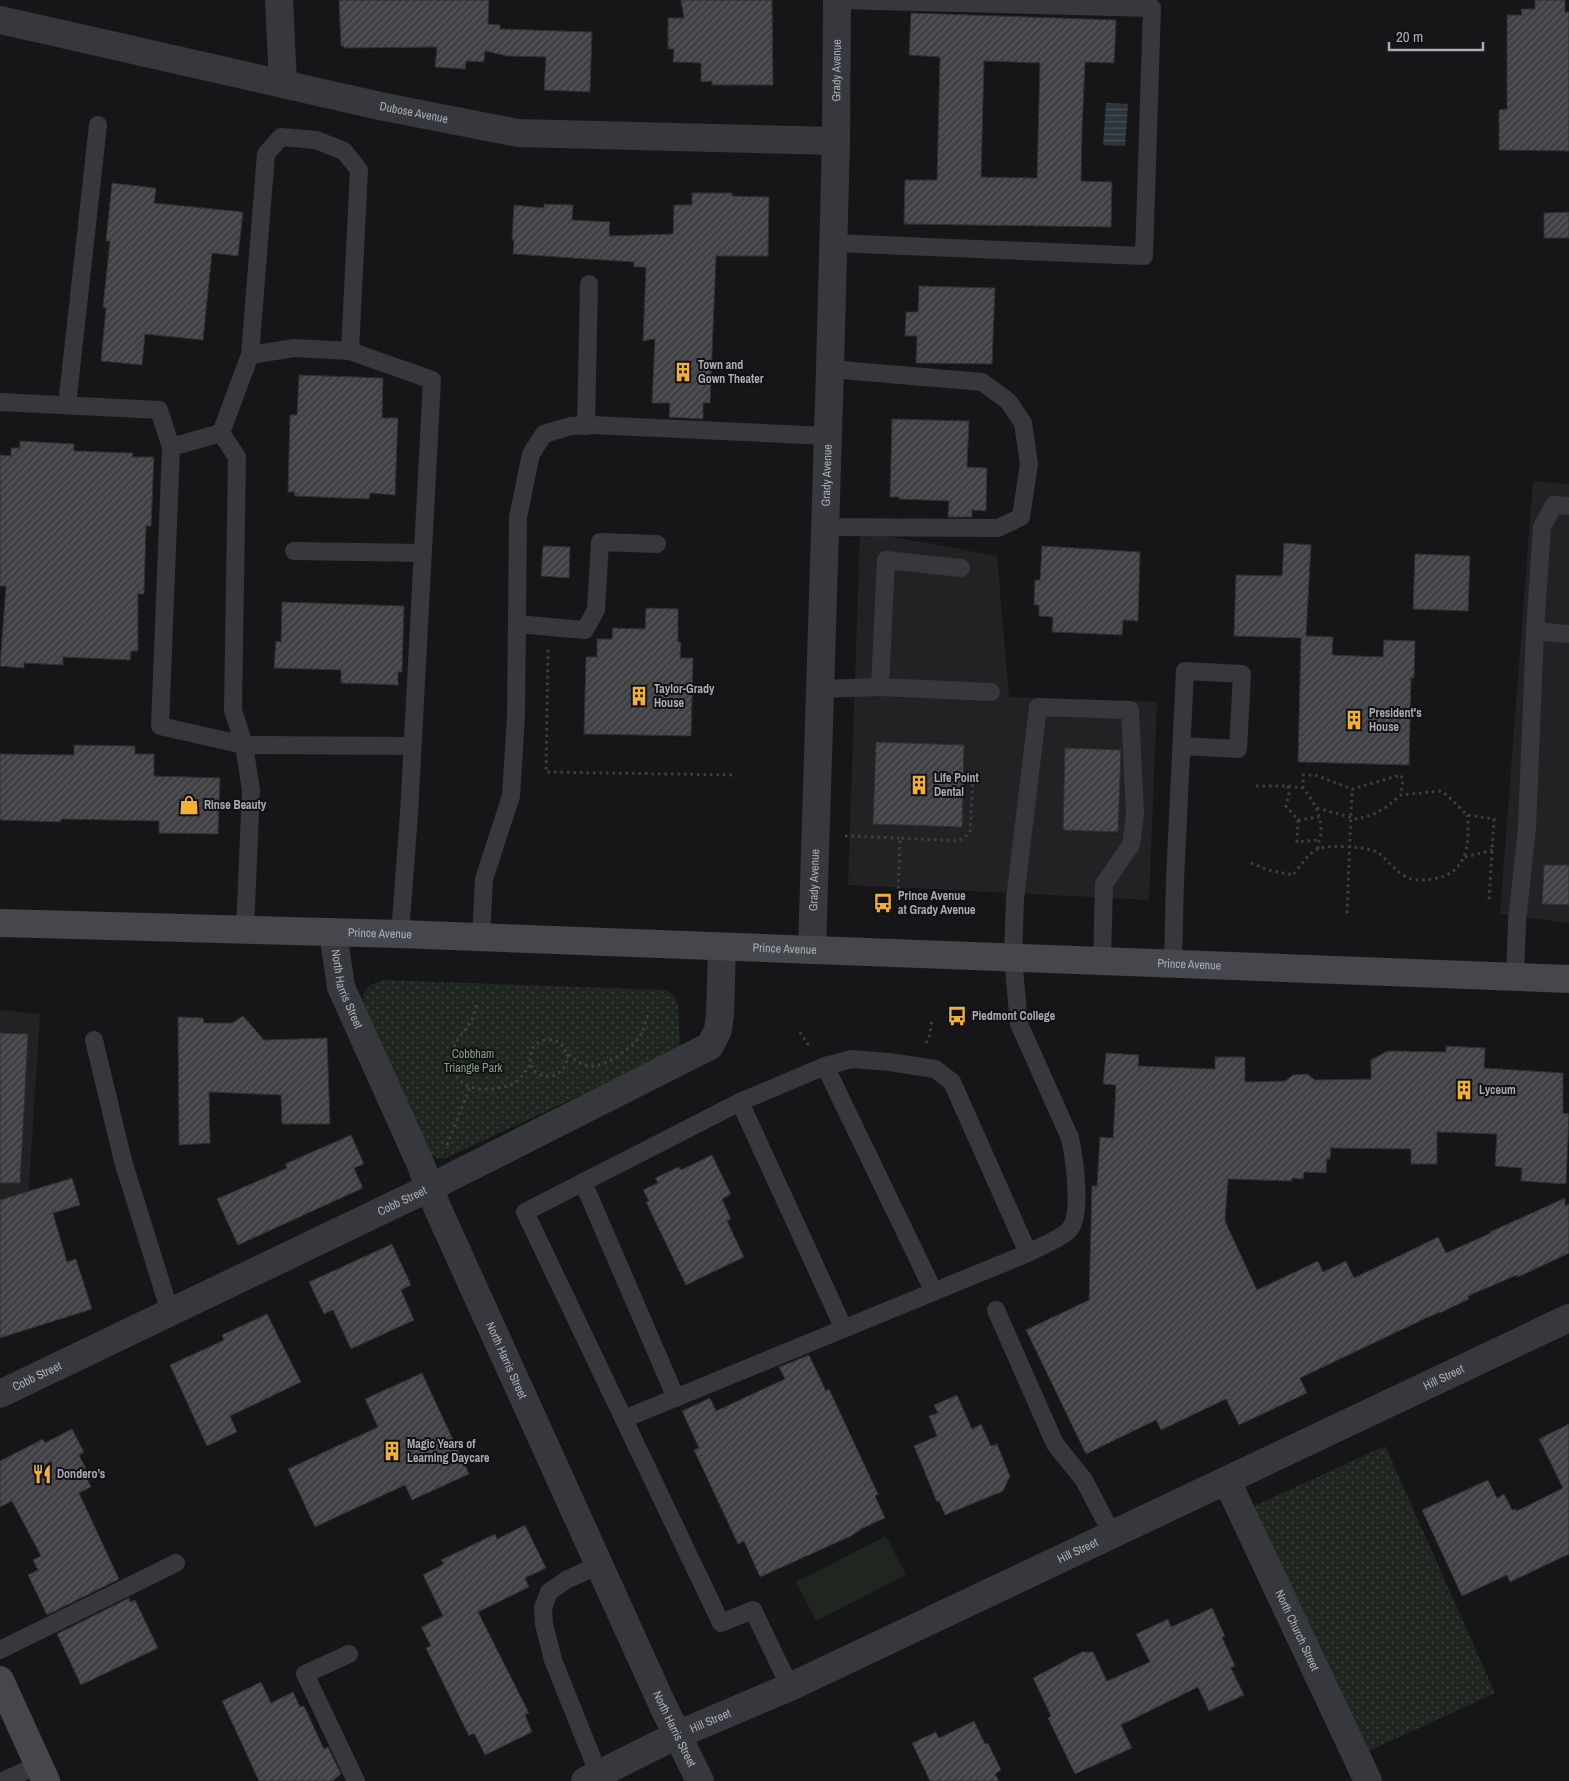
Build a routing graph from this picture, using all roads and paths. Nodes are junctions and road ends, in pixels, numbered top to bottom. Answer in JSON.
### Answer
{"nodes":[{"id":1,"x":279,"y":0,"type":"edge"},
{"id":2,"x":837,"y":0,"type":"edge"},
{"id":3,"x":0,"y":20,"type":"edge"},
{"id":4,"x":283,"y":83,"type":"junction"},
{"id":5,"x":98,"y":125,"type":"dead end"},
{"id":6,"x":836,"y":141,"type":"junction"},
{"id":7,"x":834,"y":243,"type":"junction"},
{"id":8,"x":589,"y":284,"type":"dead end"},
{"id":9,"x":350,"y":351,"type":"junction"},
{"id":10,"x":250,"y":355,"type":"junction"},
{"id":11,"x":830,"y":369,"type":"junction"},
{"id":12,"x":0,"y":402,"type":"edge"},
{"id":13,"x":67,"y":405,"type":"junction"},
{"id":14,"x":586,"y":426,"type":"junction"},
{"id":15,"x":221,"y":433,"type":"junction"},
{"id":16,"x":828,"y":436,"type":"junction"},
{"id":17,"x":171,"y":447,"type":"junction"},
{"id":18,"x":1569,"y":506,"type":"edge"},
{"id":19,"x":824,"y":527,"type":"junction"},
{"id":20,"x":657,"y":544,"type":"dead end"},
{"id":21,"x":294,"y":551,"type":"dead end"},
{"id":22,"x":422,"y":553,"type":"junction"},
{"id":23,"x":961,"y":568,"type":"dead end"},
{"id":24,"x":517,"y":624,"type":"junction"},
{"id":25,"x":549,"y":627,"type":"junction"},
{"id":26,"x":1535,"y":631,"type":"junction"},
{"id":27,"x":1569,"y":634,"type":"edge"},
{"id":28,"x":880,"y":687,"type":"junction"},
{"id":29,"x":820,"y":689,"type":"junction"},
{"id":30,"x":991,"y":692,"type":"dead end"},
{"id":31,"x":244,"y":745,"type":"junction"},
{"id":32,"x":412,"y":746,"type":"junction"},
{"id":33,"x":1182,"y":746,"type":"junction"},
{"id":34,"x":734,"y":775,"type":"dead end"},
{"id":35,"x":973,"y":778,"type":"dead end"},
{"id":36,"x":1256,"y":786,"type":"dead end"},
{"id":37,"x":1288,"y":786,"type":"junction"},
{"id":38,"x":1303,"y":788,"type":"junction"},
{"id":39,"x":1352,"y":789,"type":"junction"},
{"id":40,"x":1401,"y":795,"type":"junction"},
{"id":41,"x":1317,"y":808,"type":"junction"},
{"id":42,"x":1467,"y":815,"type":"junction"},
{"id":43,"x":1319,"y":817,"type":"junction"},
{"id":44,"x":1351,"y":818,"type":"junction"},
{"id":45,"x":1298,"y":820,"type":"junction"},
{"id":46,"x":842,"y":836,"type":"dead end"},
{"id":47,"x":900,"y":838,"type":"junction"},
{"id":48,"x":1318,"y":840,"type":"junction"},
{"id":49,"x":1350,"y":847,"type":"junction"},
{"id":50,"x":1318,"y":849,"type":"junction"},
{"id":51,"x":1493,"y":850,"type":"junction"},
{"id":52,"x":1464,"y":857,"type":"junction"},
{"id":53,"x":1251,"y":864,"type":"dead end"},
{"id":54,"x":898,"y":895,"type":"dead end"},
{"id":55,"x":1489,"y":900,"type":"dead end"},
{"id":56,"x":1347,"y":913,"type":"dead end"},
{"id":57,"x":0,"y":923,"type":"edge"},
{"id":58,"x":245,"y":929,"type":"junction"},
{"id":59,"x":333,"y":932,"type":"junction"},
{"id":60,"x":400,"y":934,"type":"junction"},
{"id":61,"x":481,"y":937,"type":"junction"},
{"id":62,"x":722,"y":947,"type":"junction"},
{"id":63,"x":812,"y":950,"type":"junction"},
{"id":64,"x":1013,"y":957,"type":"junction"},
{"id":65,"x":1102,"y":961,"type":"junction"},
{"id":66,"x":1173,"y":964,"type":"junction"},
{"id":67,"x":1515,"y":977,"type":"junction"},
{"id":68,"x":1569,"y":979,"type":"edge"},
{"id":69,"x":476,"y":1005,"type":"dead end"},
{"id":70,"x":649,"y":1011,"type":"dead end"},
{"id":71,"x":932,"y":1020,"type":"dead end"},
{"id":72,"x":800,"y":1032,"type":"dead end"},
{"id":73,"x":94,"y":1040,"type":"dead end"},
{"id":74,"x":925,"y":1045,"type":"dead end"},
{"id":75,"x":567,"y":1054,"type":"junction"},
{"id":76,"x":819,"y":1059,"type":"junction"},
{"id":77,"x":531,"y":1064,"type":"junction"},
{"id":78,"x":470,"y":1087,"type":"junction"},
{"id":79,"x":740,"y":1102,"type":"junction"},
{"id":80,"x":445,"y":1150,"type":"dead end"},
{"id":81,"x":583,"y":1182,"type":"junction"},
{"id":82,"x":429,"y":1188,"type":"junction"},
{"id":83,"x":1028,"y":1253,"type":"junction"},
{"id":84,"x":934,"y":1292,"type":"junction"},
{"id":85,"x":996,"y":1310,"type":"dead end"},
{"id":86,"x":170,"y":1312,"type":"junction"},
{"id":87,"x":1569,"y":1318,"type":"edge"},
{"id":88,"x":844,"y":1329,"type":"junction"},
{"id":89,"x":0,"y":1394,"type":"edge"},
{"id":90,"x":676,"y":1398,"type":"junction"},
{"id":91,"x":624,"y":1420,"type":"junction"},
{"id":92,"x":1227,"y":1481,"type":"junction"},
{"id":93,"x":1112,"y":1534,"type":"junction"},
{"id":94,"x":176,"y":1563,"type":"dead end"},
{"id":95,"x":599,"y":1565,"type":"junction"},
{"id":96,"x":0,"y":1650,"type":"edge"},
{"id":97,"x":349,"y":1654,"type":"dead end"},
{"id":98,"x":0,"y":1680,"type":"edge"},
{"id":99,"x":790,"y":1686,"type":"junction"},
{"id":100,"x":678,"y":1735,"type":"junction"},
{"id":101,"x":42,"y":1773,"type":"edge"},
{"id":102,"x":592,"y":1778,"type":"edge"},
{"id":103,"x":3,"y":1781,"type":"edge"},
{"id":104,"x":356,"y":1781,"type":"edge"},
{"id":105,"x":700,"y":1781,"type":"edge"},
{"id":106,"x":1368,"y":1781,"type":"edge"}],
"edges":[{"from":1,"to":4,"type":"street"},
{"from":2,"to":6,"type":"street","name":"Grady Avenue"},
{"from":2,"to":7,"type":"lane"},
{"from":3,"to":4,"type":"street","name":"Dubose Avenue"},
{"from":4,"to":6,"type":"street","name":"Dubose Avenue"},
{"from":5,"to":13,"type":"lane"},
{"from":6,"to":7,"type":"street","name":"Grady Avenue"},
{"from":7,"to":11,"type":"street","name":"Grady Avenue"},
{"from":8,"to":14,"type":"lane"},
{"from":9,"to":10,"type":"lane"},
{"from":9,"to":10,"type":"lane"},
{"from":9,"to":22,"type":"lane"},
{"from":10,"to":15,"type":"lane"},
{"from":11,"to":16,"type":"street","name":"Grady Avenue"},
{"from":11,"to":19,"type":"lane"},
{"from":12,"to":13,"type":"lane"},
{"from":13,"to":17,"type":"lane"},
{"from":14,"to":16,"type":"lane"},
{"from":14,"to":24,"type":"lane"},
{"from":15,"to":17,"type":"lane"},
{"from":15,"to":31,"type":"lane"},
{"from":16,"to":19,"type":"street","name":"Grady Avenue"},
{"from":17,"to":31,"type":"lane"},
{"from":18,"to":26,"type":"lane"},
{"from":19,"to":29,"type":"street","name":"Grady Avenue"},
{"from":20,"to":25,"type":"lane"},
{"from":21,"to":22,"type":"lane"},
{"from":22,"to":32,"type":"lane"},
{"from":23,"to":28,"type":"lane"},
{"from":24,"to":25,"type":"lane"},
{"from":24,"to":61,"type":"lane"},
{"from":25,"to":34,"type":"path"},
{"from":26,"to":27,"type":"lane"},
{"from":26,"to":67,"type":"lane"},
{"from":28,"to":29,"type":"lane"},
{"from":28,"to":30,"type":"lane"},
{"from":29,"to":63,"type":"street","name":"Grady Avenue"},
{"from":31,"to":32,"type":"lane"},
{"from":31,"to":58,"type":"lane"},
{"from":32,"to":60,"type":"lane"},
{"from":33,"to":33,"type":"lane"},
{"from":33,"to":66,"type":"lane"},
{"from":35,"to":47,"type":"path"},
{"from":36,"to":37,"type":"path"},
{"from":37,"to":38,"type":"path"},
{"from":37,"to":45,"type":"path"},
{"from":38,"to":39,"type":"path"},
{"from":38,"to":41,"type":"path"},
{"from":39,"to":40,"type":"path"},
{"from":39,"to":44,"type":"path"},
{"from":40,"to":42,"type":"path"},
{"from":40,"to":44,"type":"path"},
{"from":41,"to":43,"type":"path"},
{"from":41,"to":44,"type":"path"},
{"from":42,"to":51,"type":"path"},
{"from":42,"to":52,"type":"path"},
{"from":43,"to":45,"type":"path"},
{"from":43,"to":48,"type":"path"},
{"from":44,"to":49,"type":"path"},
{"from":45,"to":48,"type":"path"},
{"from":46,"to":47,"type":"path"},
{"from":47,"to":54,"type":"path"},
{"from":48,"to":50,"type":"path"},
{"from":49,"to":50,"type":"path"},
{"from":49,"to":52,"type":"path"},
{"from":49,"to":56,"type":"path"},
{"from":50,"to":53,"type":"path"},
{"from":51,"to":52,"type":"path"},
{"from":51,"to":55,"type":"path"},
{"from":57,"to":58,"type":"main road","name":"Prince Avenue"},
{"from":58,"to":59,"type":"main road","name":"Prince Avenue"},
{"from":59,"to":60,"type":"main road","name":"Prince Avenue"},
{"from":59,"to":82,"type":"street","name":"North Harris Street"},
{"from":60,"to":61,"type":"main road","name":"Prince Avenue"},
{"from":61,"to":62,"type":"main road","name":"Prince Avenue"},
{"from":62,"to":63,"type":"main road","name":"Prince Avenue"},
{"from":62,"to":82,"type":"street","name":"Cobb Street"},
{"from":63,"to":64,"type":"main road","name":"Prince Avenue"},
{"from":64,"to":65,"type":"main road","name":"Prince Avenue"},
{"from":64,"to":65,"type":"lane"},
{"from":64,"to":83,"type":"lane"},
{"from":65,"to":66,"type":"main road","name":"Prince Avenue"},
{"from":66,"to":67,"type":"main road","name":"Prince Avenue"},
{"from":67,"to":68,"type":"main road","name":"Prince Avenue"},
{"from":69,"to":78,"type":"path"},
{"from":70,"to":75,"type":"path"},
{"from":71,"to":74,"type":"path"},
{"from":72,"to":76,"type":"path"},
{"from":73,"to":86,"type":"lane"},
{"from":75,"to":77,"type":"path"},
{"from":75,"to":77,"type":"path"},
{"from":76,"to":79,"type":"lane"},
{"from":76,"to":83,"type":"lane"},
{"from":76,"to":84,"type":"lane"},
{"from":77,"to":78,"type":"path"},
{"from":78,"to":80,"type":"path"},
{"from":79,"to":81,"type":"lane"},
{"from":79,"to":88,"type":"lane"},
{"from":81,"to":90,"type":"lane"},
{"from":81,"to":91,"type":"lane"},
{"from":82,"to":86,"type":"street","name":"Cobb Street"},
{"from":82,"to":95,"type":"street","name":"North Harris Street"},
{"from":83,"to":84,"type":"lane"},
{"from":84,"to":88,"type":"lane"},
{"from":85,"to":93,"type":"lane"},
{"from":86,"to":89,"type":"street","name":"Cobb Street"},
{"from":87,"to":92,"type":"street","name":"Hill Street"},
{"from":88,"to":90,"type":"lane"},
{"from":90,"to":91,"type":"lane"},
{"from":91,"to":99,"type":"lane"},
{"from":92,"to":93,"type":"street","name":"Hill Street"},
{"from":92,"to":106,"type":"street","name":"North Church Street"},
{"from":93,"to":99,"type":"street","name":"Hill Street"},
{"from":94,"to":96,"type":"lane"},
{"from":95,"to":100,"type":"street","name":"North Harris Street"},
{"from":95,"to":102,"type":"lane"},
{"from":97,"to":104,"type":"lane"},
{"from":98,"to":101,"type":"main road"},
{"from":99,"to":100,"type":"street","name":"Hill Street"},
{"from":100,"to":102,"type":"street","name":"Hill Street"},
{"from":100,"to":105,"type":"street","name":"North Harris Street"},
{"from":101,"to":103,"type":"lane"}]}
